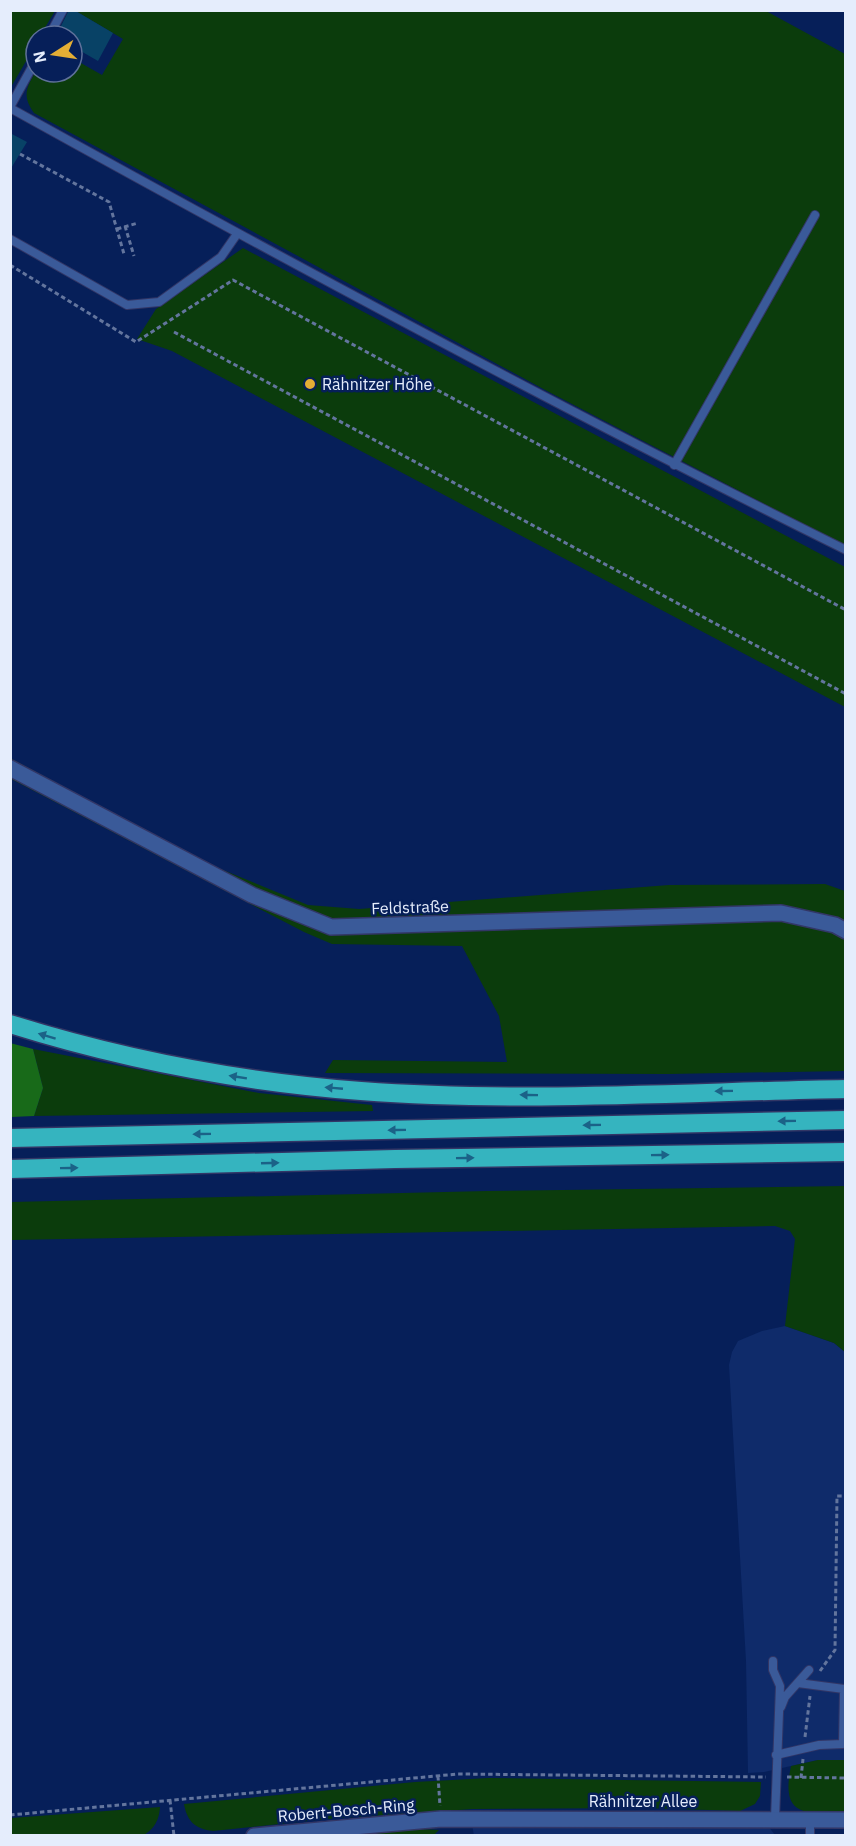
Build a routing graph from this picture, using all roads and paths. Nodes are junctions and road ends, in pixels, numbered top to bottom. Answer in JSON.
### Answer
{"nodes":[{"id":1,"x":63,"y":10,"type":"edge"},
{"id":2,"x":55,"y":24,"type":"edge"},
{"id":3,"x":24,"y":82,"type":"edge"},
{"id":4,"x":10,"y":108,"type":"edge"},
{"id":5,"x":20,"y":154,"type":"dead end"},
{"id":6,"x":815,"y":215,"type":"dead end"},
{"id":7,"x":138,"y":223,"type":"dead end"},
{"id":8,"x":125,"y":226,"type":"junction"},
{"id":9,"x":117,"y":229,"type":"junction"},
{"id":10,"x":237,"y":234,"type":"junction"},
{"id":11,"x":10,"y":239,"type":"edge"},
{"id":12,"x":124,"y":254,"type":"dead end"},
{"id":13,"x":134,"y":256,"type":"dead end"},
{"id":14,"x":10,"y":265,"type":"edge"},
{"id":15,"x":174,"y":332,"type":"dead end"},
{"id":16,"x":675,"y":465,"type":"junction"},
{"id":17,"x":846,"y":550,"type":"edge"},
{"id":18,"x":846,"y":610,"type":"edge"},
{"id":19,"x":846,"y":694,"type":"edge"},
{"id":20,"x":10,"y":768,"type":"edge"},
{"id":21,"x":846,"y":931,"type":"edge"},
{"id":22,"x":10,"y":1024,"type":"edge"},
{"id":23,"x":846,"y":1089,"type":"edge"},
{"id":24,"x":846,"y":1120,"type":"edge"},
{"id":25,"x":10,"y":1138,"type":"edge"},
{"id":26,"x":846,"y":1152,"type":"edge"},
{"id":27,"x":10,"y":1168,"type":"edge"},
{"id":28,"x":846,"y":1496,"type":"edge"},
{"id":29,"x":773,"y":1661,"type":"dead end"},
{"id":30,"x":809,"y":1670,"type":"dead end"},
{"id":31,"x":798,"y":1683,"type":"junction"},
{"id":32,"x":812,"y":1684,"type":"junction"},
{"id":33,"x":778,"y":1717,"type":"junction"},
{"id":34,"x":804,"y":1748,"type":"junction"},
{"id":35,"x":776,"y":1755,"type":"junction"},
{"id":36,"x":438,"y":1776,"type":"junction"},
{"id":37,"x":776,"y":1777,"type":"junction"},
{"id":38,"x":801,"y":1778,"type":"junction"},
{"id":39,"x":846,"y":1778,"type":"edge"},
{"id":40,"x":170,"y":1800,"type":"junction"},
{"id":41,"x":10,"y":1815,"type":"edge"},
{"id":42,"x":441,"y":1819,"type":"junction"},
{"id":43,"x":462,"y":1819,"type":"junction"},
{"id":44,"x":775,"y":1819,"type":"junction"},
{"id":45,"x":810,"y":1819,"type":"junction"},
{"id":46,"x":846,"y":1820,"type":"edge"},
{"id":47,"x":174,"y":1836,"type":"edge"},
{"id":48,"x":254,"y":1836,"type":"edge"},
{"id":49,"x":464,"y":1836,"type":"edge"},
{"id":50,"x":810,"y":1836,"type":"edge"}],
"edges":[{"from":1,"to":2,"type":"lane"},
{"from":3,"to":4,"type":"lane"},
{"from":4,"to":10,"type":"lane"},
{"from":5,"to":9,"type":"path"},
{"from":6,"to":16,"type":"lane"},
{"from":7,"to":8,"type":"path"},
{"from":8,"to":9,"type":"path"},
{"from":8,"to":13,"type":"path"},
{"from":9,"to":12,"type":"path"},
{"from":10,"to":11,"type":"lane"},
{"from":10,"to":16,"type":"lane"},
{"from":14,"to":18,"type":"path"},
{"from":15,"to":19,"type":"path"},
{"from":16,"to":17,"type":"lane"},
{"from":20,"to":21,"type":"street","name":"Feldstraße"},
{"from":23,"to":22,"type":"highway","one_way":true},
{"from":24,"to":25,"type":"highway","one_way":true},
{"from":27,"to":26,"type":"highway","one_way":true},
{"from":28,"to":32,"type":"path"},
{"from":29,"to":33,"type":"lane"},
{"from":30,"to":31,"type":"lane"},
{"from":31,"to":32,"type":"lane"},
{"from":31,"to":33,"type":"lane"},
{"from":32,"to":34,"type":"path"},
{"from":32,"to":34,"type":"lane"},
{"from":33,"to":35,"type":"lane"},
{"from":34,"to":35,"type":"lane"},
{"from":34,"to":38,"type":"path"},
{"from":35,"to":37,"type":"lane"},
{"from":36,"to":37,"type":"path"},
{"from":36,"to":40,"type":"path"},
{"from":36,"to":42,"type":"path"},
{"from":37,"to":38,"type":"path"},
{"from":37,"to":44,"type":"lane"},
{"from":38,"to":39,"type":"path"},
{"from":40,"to":41,"type":"path"},
{"from":40,"to":47,"type":"path"},
{"from":42,"to":43,"type":"street","name":"Rähnitzer Allee"},
{"from":42,"to":48,"type":"street","name":"Robert-Bosch-Ring"},
{"from":43,"to":44,"type":"street","name":"Rähnitzer Allee"},
{"from":43,"to":49,"type":"street"},
{"from":44,"to":45,"type":"street","name":"Rähnitzer Allee"},
{"from":45,"to":46,"type":"street","name":"Rähnitzer Allee"},
{"from":45,"to":50,"type":"lane"}]}
